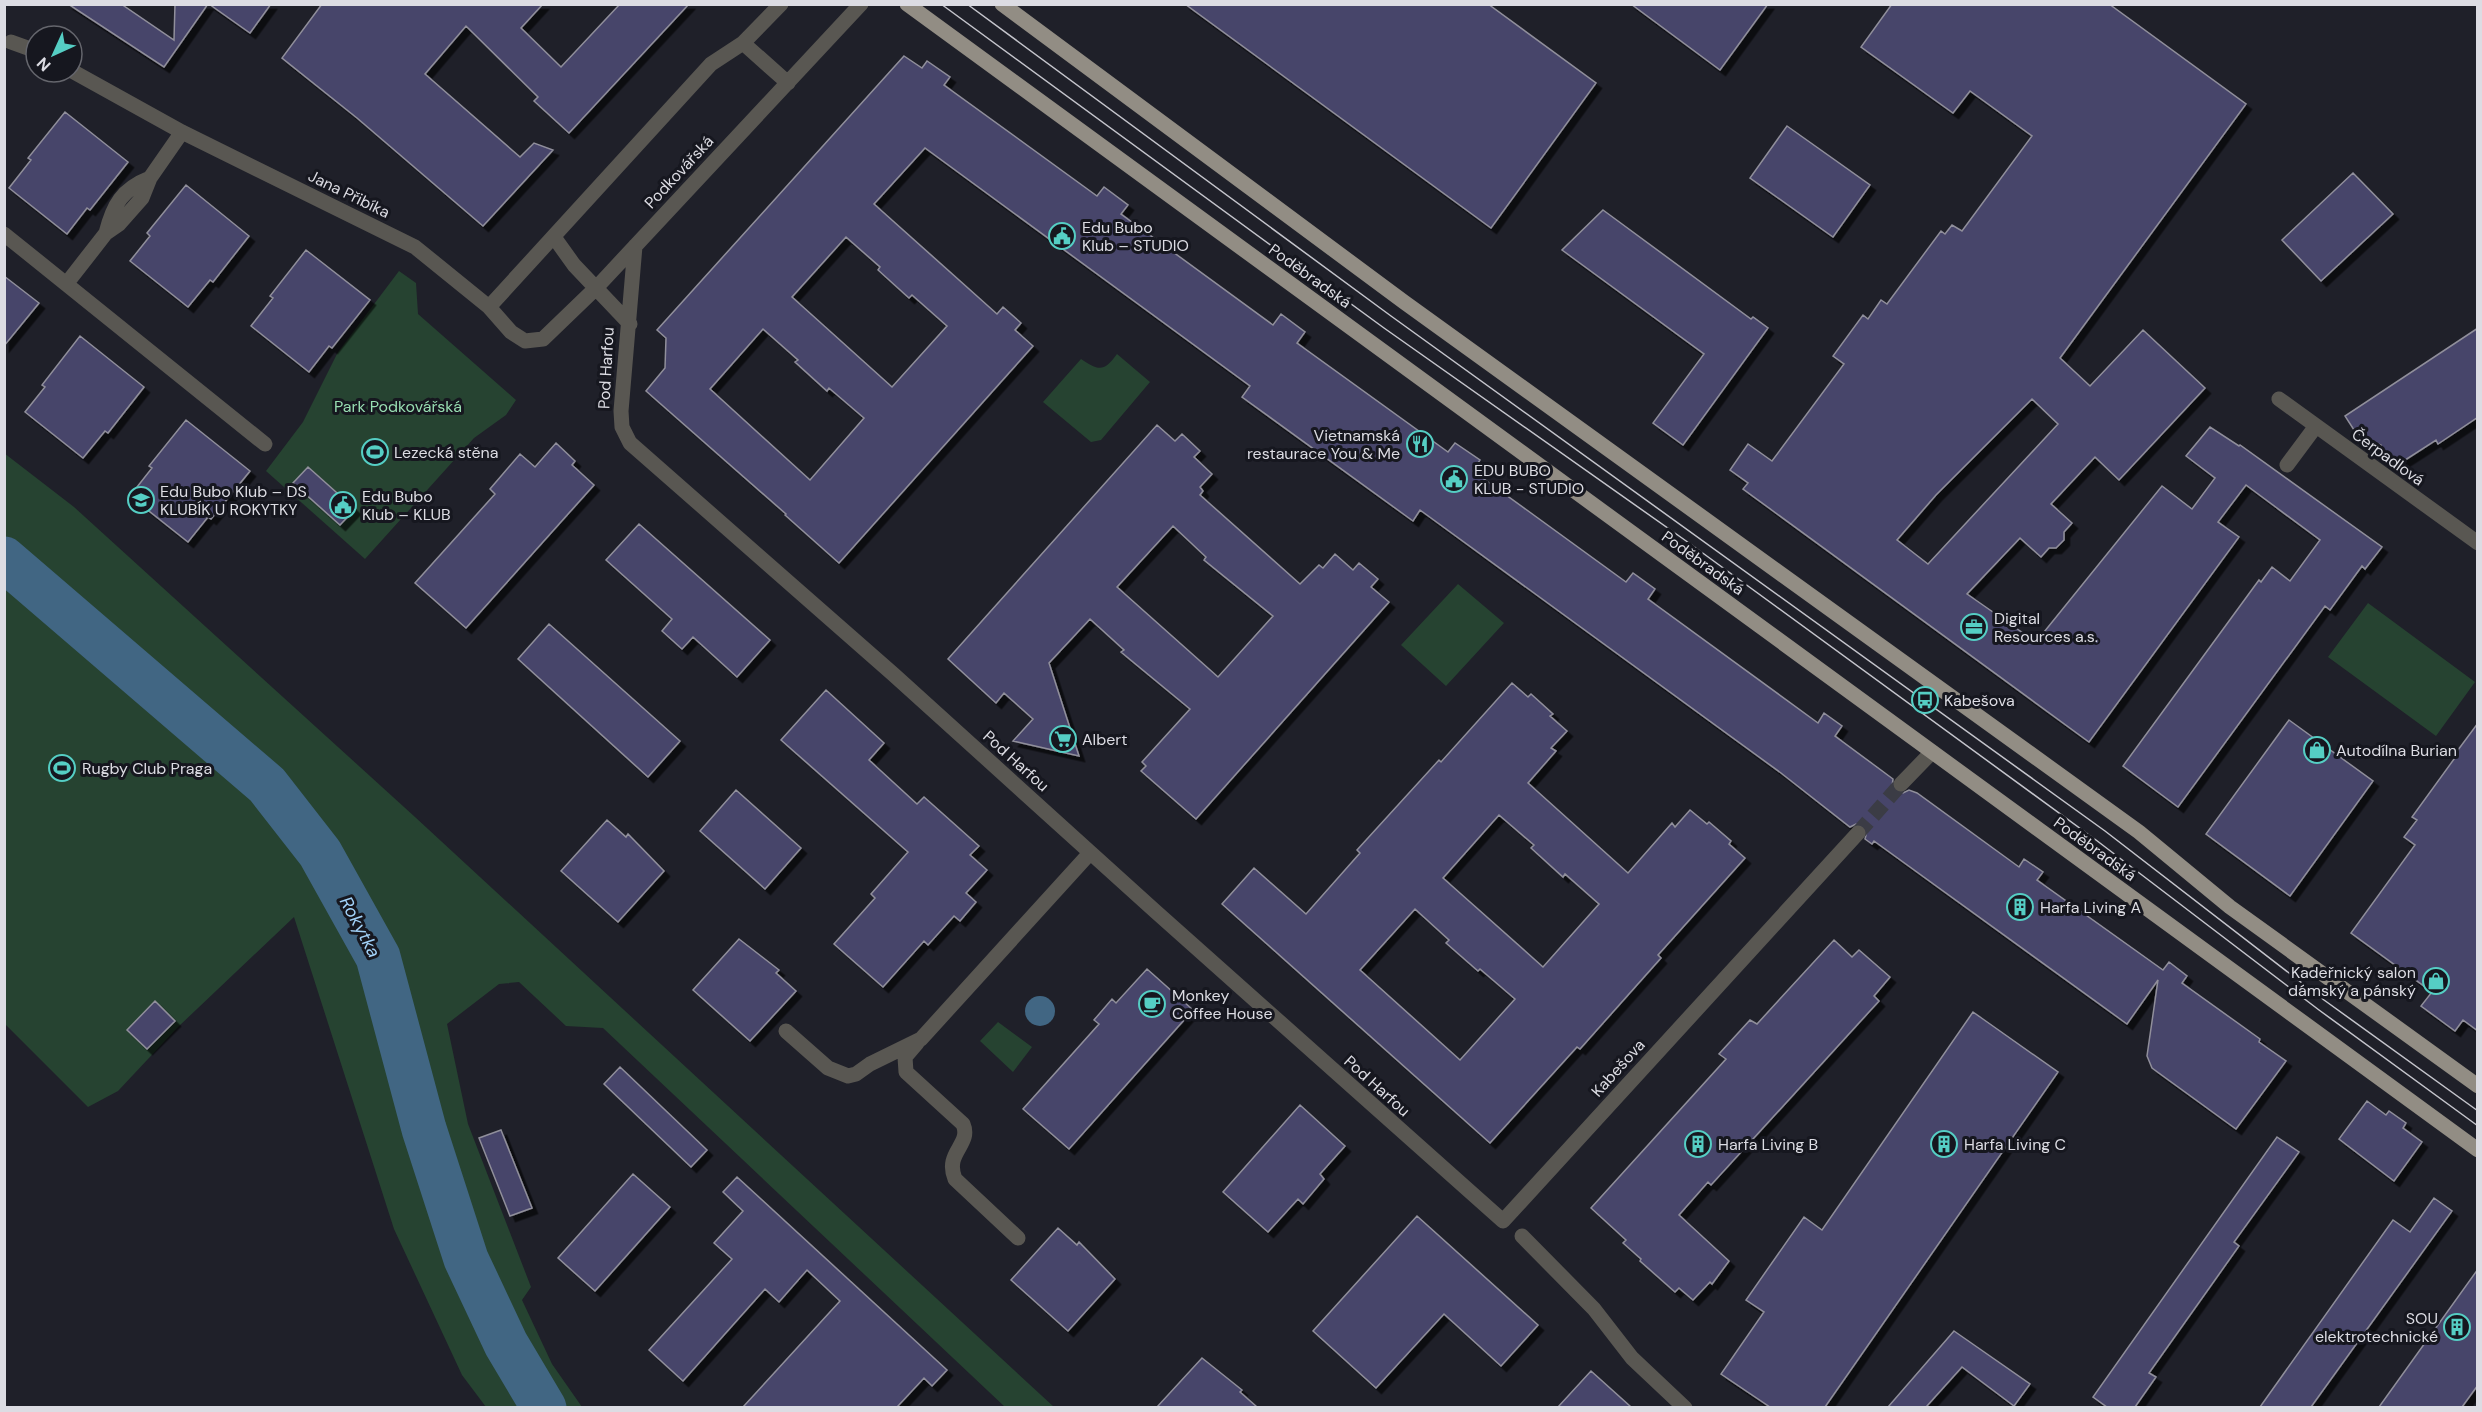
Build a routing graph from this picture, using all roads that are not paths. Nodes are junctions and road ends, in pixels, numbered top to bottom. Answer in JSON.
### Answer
{"nodes":[{"id":1,"x":781,"y":4,"type":"edge"},
{"id":2,"x":861,"y":4,"type":"edge"},
{"id":3,"x":907,"y":4,"type":"edge"},
{"id":4,"x":1002,"y":4,"type":"edge"},
{"id":5,"x":11,"y":42,"type":"dead end"},
{"id":6,"x":743,"y":43,"type":"junction"},
{"id":7,"x":24,"y":47,"type":"edge"},
{"id":8,"x":84,"y":78,"type":"edge"},
{"id":9,"x":788,"y":82,"type":"junction"},
{"id":10,"x":182,"y":132,"type":"junction"},
{"id":11,"x":4,"y":234,"type":"edge"},
{"id":12,"x":554,"y":237,"type":"junction"},
{"id":13,"x":635,"y":246,"type":"junction"},
{"id":14,"x":67,"y":283,"type":"junction"},
{"id":15,"x":597,"y":287,"type":"junction"},
{"id":16,"x":489,"y":308,"type":"junction"},
{"id":17,"x":630,"y":324,"type":"junction"},
{"id":18,"x":2279,"y":399,"type":"dead end"},
{"id":19,"x":2316,"y":426,"type":"junction"},
{"id":20,"x":265,"y":444,"type":"dead end"},
{"id":21,"x":2287,"y":465,"type":"dead end"},
{"id":22,"x":2478,"y":543,"type":"edge"},
{"id":23,"x":1932,"y":752,"type":"junction"},
{"id":24,"x":1901,"y":784,"type":"tunnel mouth"},
{"id":25,"x":1857,"y":833,"type":"tunnel mouth"},
{"id":26,"x":1090,"y":853,"type":"junction"},
{"id":27,"x":786,"y":1031,"type":"dead end"},
{"id":28,"x":921,"y":1039,"type":"junction"},
{"id":29,"x":2478,"y":1086,"type":"edge"},
{"id":30,"x":2478,"y":1150,"type":"edge"},
{"id":31,"x":1503,"y":1221,"type":"joint"},
{"id":32,"x":1522,"y":1236,"type":"dead end"},
{"id":33,"x":1018,"y":1238,"type":"dead end"},
{"id":34,"x":1685,"y":1407,"type":"edge"}],
"edges":[{"from":1,"to":6,"type":"street"},
{"from":2,"to":9,"type":"street","name":"Podkovářská"},
{"from":3,"to":23,"type":"main road","name":"Poděbradská"},
{"from":4,"to":29,"type":"main road"},
{"from":5,"to":7,"type":"street"},
{"from":6,"to":9,"type":"street"},
{"from":6,"to":12,"type":"street"},
{"from":8,"to":10,"type":"street","name":"Jana Přibíka"},
{"from":9,"to":13,"type":"street","name":"Podkovářská"},
{"from":10,"to":14,"type":"street"},
{"from":10,"to":16,"type":"street","name":"Jana Přibíka"},
{"from":11,"to":14,"type":"street"},
{"from":12,"to":15,"type":"street"},
{"from":12,"to":16,"type":"street"},
{"from":13,"to":15,"type":"street","name":"Podkovářská"},
{"from":13,"to":17,"type":"street"},
{"from":14,"to":20,"type":"street"},
{"from":15,"to":16,"type":"street","name":"Podkovářská"},
{"from":15,"to":17,"type":"street","name":"Pod Harfou"},
{"from":17,"to":26,"type":"street","name":"Pod Harfou"},
{"from":18,"to":19,"type":"street","name":"Čerpadlová"},
{"from":19,"to":21,"type":"street"},
{"from":19,"to":22,"type":"street","name":"Čerpadlová"},
{"from":23,"to":24,"type":"street"},
{"from":23,"to":30,"type":"main road","name":"Poděbradská"},
{"from":25,"to":31,"type":"street","name":"Kabešova"},
{"from":26,"to":28,"type":"street"},
{"from":26,"to":31,"type":"street","name":"Pod Harfou"},
{"from":27,"to":28,"type":"street"},
{"from":28,"to":33,"type":"street"},
{"from":32,"to":34,"type":"street"}]}
